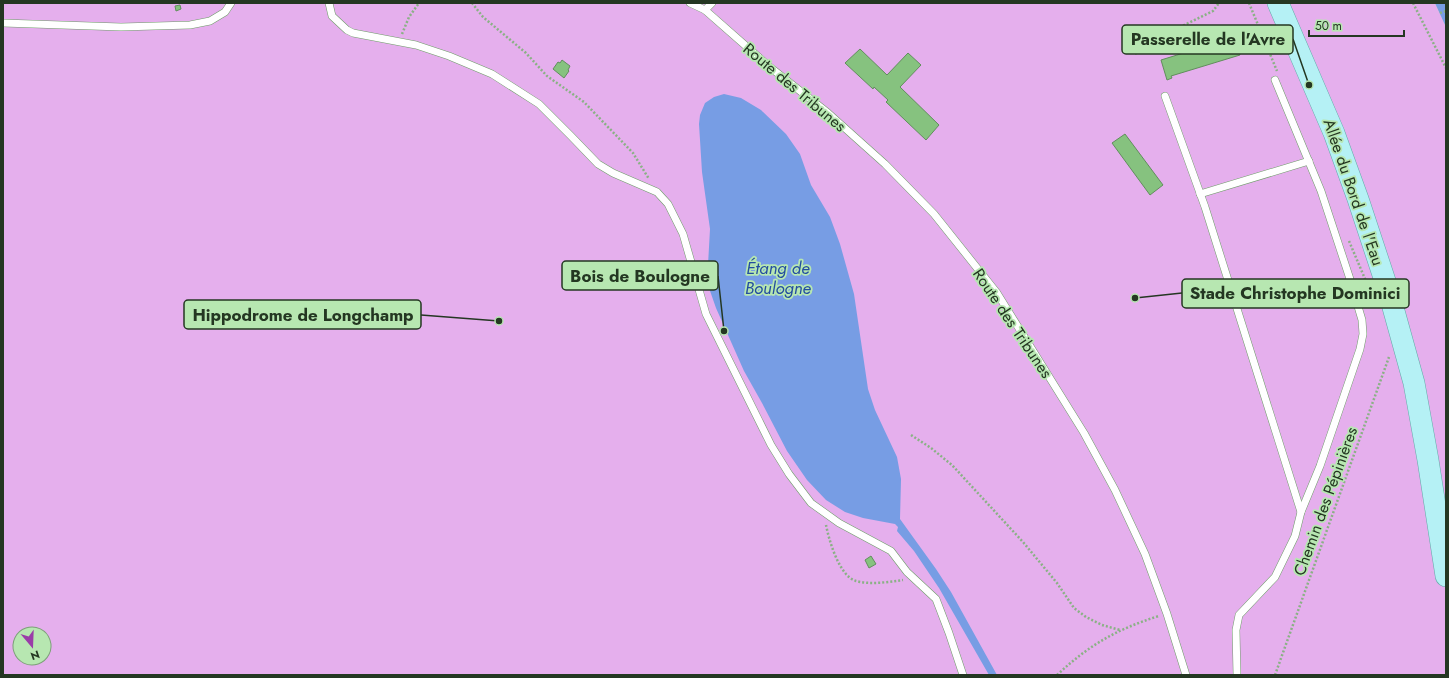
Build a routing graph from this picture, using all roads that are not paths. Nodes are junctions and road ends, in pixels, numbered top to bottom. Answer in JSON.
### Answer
{"nodes":[{"id":1,"x":231,"y":3,"type":"edge"},
{"id":2,"x":329,"y":3,"type":"edge"},
{"id":3,"x":690,"y":3,"type":"edge"},
{"id":4,"x":712,"y":3,"type":"edge"},
{"id":5,"x":1278,"y":3,"type":"edge"},
{"id":6,"x":705,"y":10,"type":"junction"},
{"id":7,"x":3,"y":23,"type":"edge"},
{"id":8,"x":1275,"y":80,"type":"dead end"},
{"id":9,"x":1165,"y":96,"type":"dead end"},
{"id":10,"x":1309,"y":160,"type":"junction"},
{"id":11,"x":1200,"y":194,"type":"junction"},
{"id":12,"x":1301,"y":512,"type":"junction"},
{"id":13,"x":1446,"y":576,"type":"edge"},
{"id":14,"x":963,"y":675,"type":"edge"},
{"id":15,"x":1186,"y":675,"type":"edge"},
{"id":16,"x":1237,"y":675,"type":"edge"}],
"edges":[{"from":1,"to":7,"type":"lane"},
{"from":2,"to":14,"type":"lane"},
{"from":3,"to":6,"type":"lane","name":"Route des Tribunes"},
{"from":4,"to":6,"type":"lane"},
{"from":5,"to":13,"type":"main road","name":"Allée du Bord de l'Eau"},
{"from":6,"to":15,"type":"lane","name":"Route des Tribunes"},
{"from":8,"to":10,"type":"lane"},
{"from":9,"to":11,"type":"lane"},
{"from":10,"to":11,"type":"lane"},
{"from":10,"to":12,"type":"lane"},
{"from":11,"to":12,"type":"lane"},
{"from":12,"to":16,"type":"lane"}]}
